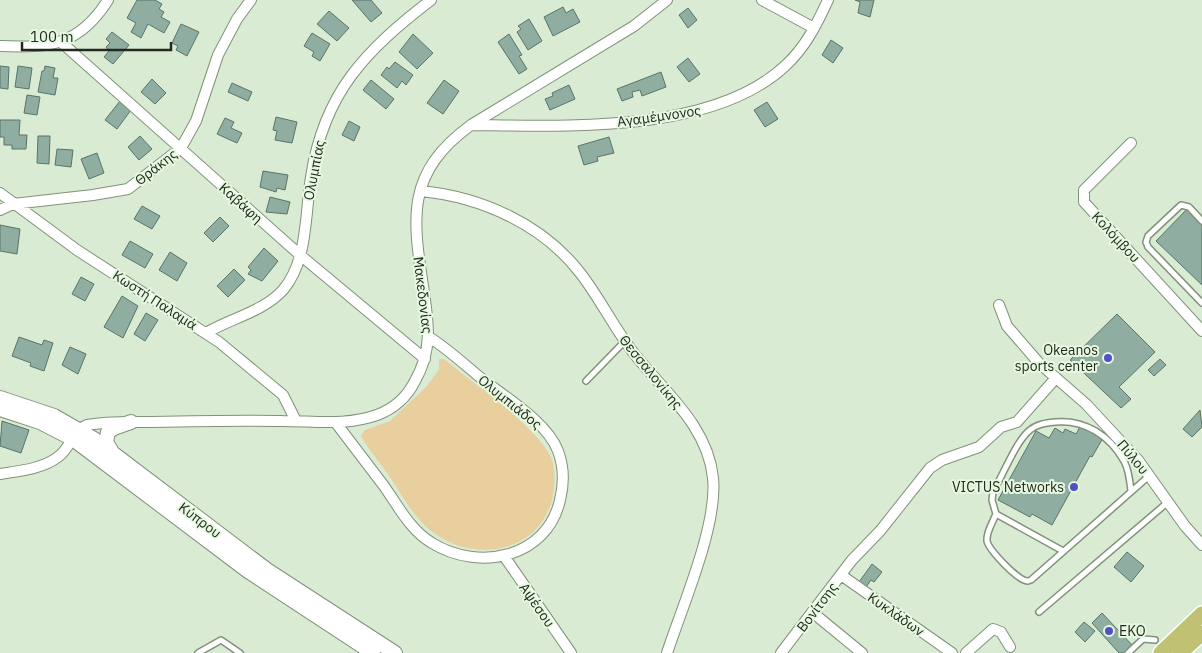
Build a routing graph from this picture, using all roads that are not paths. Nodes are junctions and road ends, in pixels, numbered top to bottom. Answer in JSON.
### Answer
{"nodes":[{"id":1,"x":108,"y":0,"type":"edge"},
{"id":2,"x":251,"y":0,"type":"edge"},
{"id":3,"x":431,"y":0,"type":"edge"},
{"id":4,"x":667,"y":0,"type":"edge"},
{"id":5,"x":762,"y":0,"type":"edge"},
{"id":6,"x":828,"y":0,"type":"edge"},
{"id":7,"x":814,"y":28,"type":"junction"},
{"id":8,"x":61,"y":42,"type":"junction"},
{"id":9,"x":0,"y":46,"type":"edge"},
{"id":10,"x":471,"y":125,"type":"junction"},
{"id":11,"x":1131,"y":143,"type":"dead end"},
{"id":12,"x":181,"y":148,"type":"junction"},
{"id":13,"x":421,"y":191,"type":"junction"},
{"id":14,"x":0,"y":193,"type":"edge"},
{"id":15,"x":13,"y":204,"type":"junction"},
{"id":16,"x":0,"y":210,"type":"edge"},
{"id":17,"x":1202,"y":221,"type":"edge"},
{"id":18,"x":300,"y":255,"type":"junction"},
{"id":19,"x":1202,"y":303,"type":"edge"},
{"id":20,"x":999,"y":305,"type":"dead end"},
{"id":21,"x":1201,"y":328,"type":"edge"},
{"id":22,"x":206,"y":332,"type":"junction"},
{"id":23,"x":429,"y":337,"type":"junction"},
{"id":24,"x":625,"y":341,"type":"junction"},
{"id":25,"x":425,"y":359,"type":"junction"},
{"id":26,"x":1055,"y":378,"type":"junction"},
{"id":27,"x":586,"y":381,"type":"dead end"},
{"id":28,"x":0,"y":398,"type":"edge"},
{"id":29,"x":0,"y":409,"type":"edge"},
{"id":30,"x":296,"y":421,"type":"junction"},
{"id":31,"x":131,"y":422,"type":"junction"},
{"id":32,"x":336,"y":423,"type":"junction"},
{"id":33,"x":76,"y":434,"type":"junction"},
{"id":34,"x":112,"y":453,"type":"junction"},
{"id":35,"x":0,"y":474,"type":"edge"},
{"id":36,"x":1149,"y":476,"type":"junction"},
{"id":37,"x":1132,"y":491,"type":"junction"},
{"id":38,"x":1168,"y":502,"type":"junction"},
{"id":39,"x":996,"y":514,"type":"junction"},
{"id":40,"x":1202,"y":545,"type":"edge"},
{"id":41,"x":1063,"y":551,"type":"junction"},
{"id":42,"x":504,"y":556,"type":"junction"},
{"id":43,"x":841,"y":575,"type":"junction"},
{"id":44,"x":812,"y":612,"type":"junction"},
{"id":45,"x":1039,"y":612,"type":"dead end"},
{"id":46,"x":1202,"y":614,"type":"edge"},
{"id":47,"x":1202,"y":633,"type":"edge"},
{"id":48,"x":1158,"y":646,"type":"edge"},
{"id":49,"x":1010,"y":647,"type":"dead end"},
{"id":50,"x":198,"y":653,"type":"edge"},
{"id":51,"x":240,"y":653,"type":"edge"},
{"id":52,"x":373,"y":653,"type":"edge"},
{"id":53,"x":395,"y":653,"type":"edge"},
{"id":54,"x":571,"y":653,"type":"edge"},
{"id":55,"x":667,"y":653,"type":"edge"},
{"id":56,"x":782,"y":653,"type":"edge"},
{"id":57,"x":862,"y":653,"type":"edge"},
{"id":58,"x":952,"y":653,"type":"edge"},
{"id":59,"x":966,"y":653,"type":"edge"},
{"id":60,"x":1128,"y":653,"type":"edge"},
{"id":61,"x":1180,"y":653,"type":"edge"}],
"edges":[{"from":1,"to":8,"type":"street"},
{"from":2,"to":12,"type":"street","name":"Θράκης"},
{"from":3,"to":18,"type":"street","name":"Ολυμπίας"},
{"from":4,"to":10,"type":"street","name":"Μακεδονίας"},
{"from":5,"to":7,"type":"street"},
{"from":6,"to":7,"type":"street","name":"Αγαμέμνονος"},
{"from":7,"to":10,"type":"street","name":"Αγαμέμνονος"},
{"from":8,"to":9,"type":"street"},
{"from":8,"to":12,"type":"street","name":"Καβάφη"},
{"from":10,"to":13,"type":"street","name":"Μακεδονίας"},
{"from":11,"to":21,"type":"street","name":"Κολόμβου"},
{"from":12,"to":15,"type":"street","name":"Θράκης"},
{"from":12,"to":18,"type":"street","name":"Καβάφη"},
{"from":13,"to":23,"type":"street","name":"Μακεδονίας"},
{"from":13,"to":24,"type":"street","name":"Θεσσαλονίκης"},
{"from":14,"to":15,"type":"street","name":"Κωστή Παλαμά"},
{"from":15,"to":16,"type":"street","name":"Θράκης"},
{"from":15,"to":22,"type":"street","name":"Κωστή Παλαμά"},
{"from":17,"to":19,"type":"lane"},
{"from":18,"to":22,"type":"street","name":"Ολυμπίας"},
{"from":18,"to":25,"type":"street","name":"Καβάφη"},
{"from":20,"to":26,"type":"street","name":"Πύλου"},
{"from":22,"to":30,"type":"street","name":"Κωστή Παλαμά"},
{"from":23,"to":25,"type":"street","name":"Μακεδονίας"},
{"from":23,"to":42,"type":"street","name":"Ολυμπιάδος"},
{"from":24,"to":27,"type":"lane"},
{"from":24,"to":55,"type":"street","name":"Θεσσαλονίκης"},
{"from":25,"to":32,"type":"street","name":"Μακεδονίας"},
{"from":26,"to":36,"type":"street","name":"Πύλου"},
{"from":26,"to":43,"type":"street","name":"Βονίτσης"},
{"from":28,"to":33,"type":"main road","name":"Κύπρου"},
{"from":29,"to":33,"type":"main road","name":"Κύπρου"},
{"from":30,"to":31,"type":"street","name":"Μακεδονίας"},
{"from":30,"to":32,"type":"street","name":"Μακεδονίας"},
{"from":31,"to":33,"type":"street","name":"Μακεδονίας"},
{"from":31,"to":34,"type":"main road"},
{"from":32,"to":42,"type":"street","name":"Ολυμπιάδος"},
{"from":33,"to":34,"type":"main road","name":"Κύπρου"},
{"from":33,"to":35,"type":"street"},
{"from":33,"to":52,"type":"main road","name":"Κύπρου"},
{"from":34,"to":53,"type":"main road","name":"Κύπρου"},
{"from":36,"to":37,"type":"lane"},
{"from":36,"to":38,"type":"street","name":"Πύλου"},
{"from":37,"to":39,"type":"lane"},
{"from":37,"to":41,"type":"lane"},
{"from":38,"to":40,"type":"street","name":"Πύλου"},
{"from":38,"to":45,"type":"lane"},
{"from":39,"to":41,"type":"lane"},
{"from":39,"to":41,"type":"lane"},
{"from":42,"to":54,"type":"street","name":"Αψέσου"},
{"from":43,"to":44,"type":"street","name":"Βονίτσης"},
{"from":43,"to":58,"type":"street","name":"Κυκλάδων"},
{"from":44,"to":56,"type":"street","name":"Βονίτσης"},
{"from":44,"to":57,"type":"street"},
{"from":46,"to":48,"type":"main road"},
{"from":47,"to":61,"type":"main road"},
{"from":48,"to":60,"type":"lane"},
{"from":49,"to":59,"type":"street"},
{"from":50,"to":51,"type":"lane"}]}
